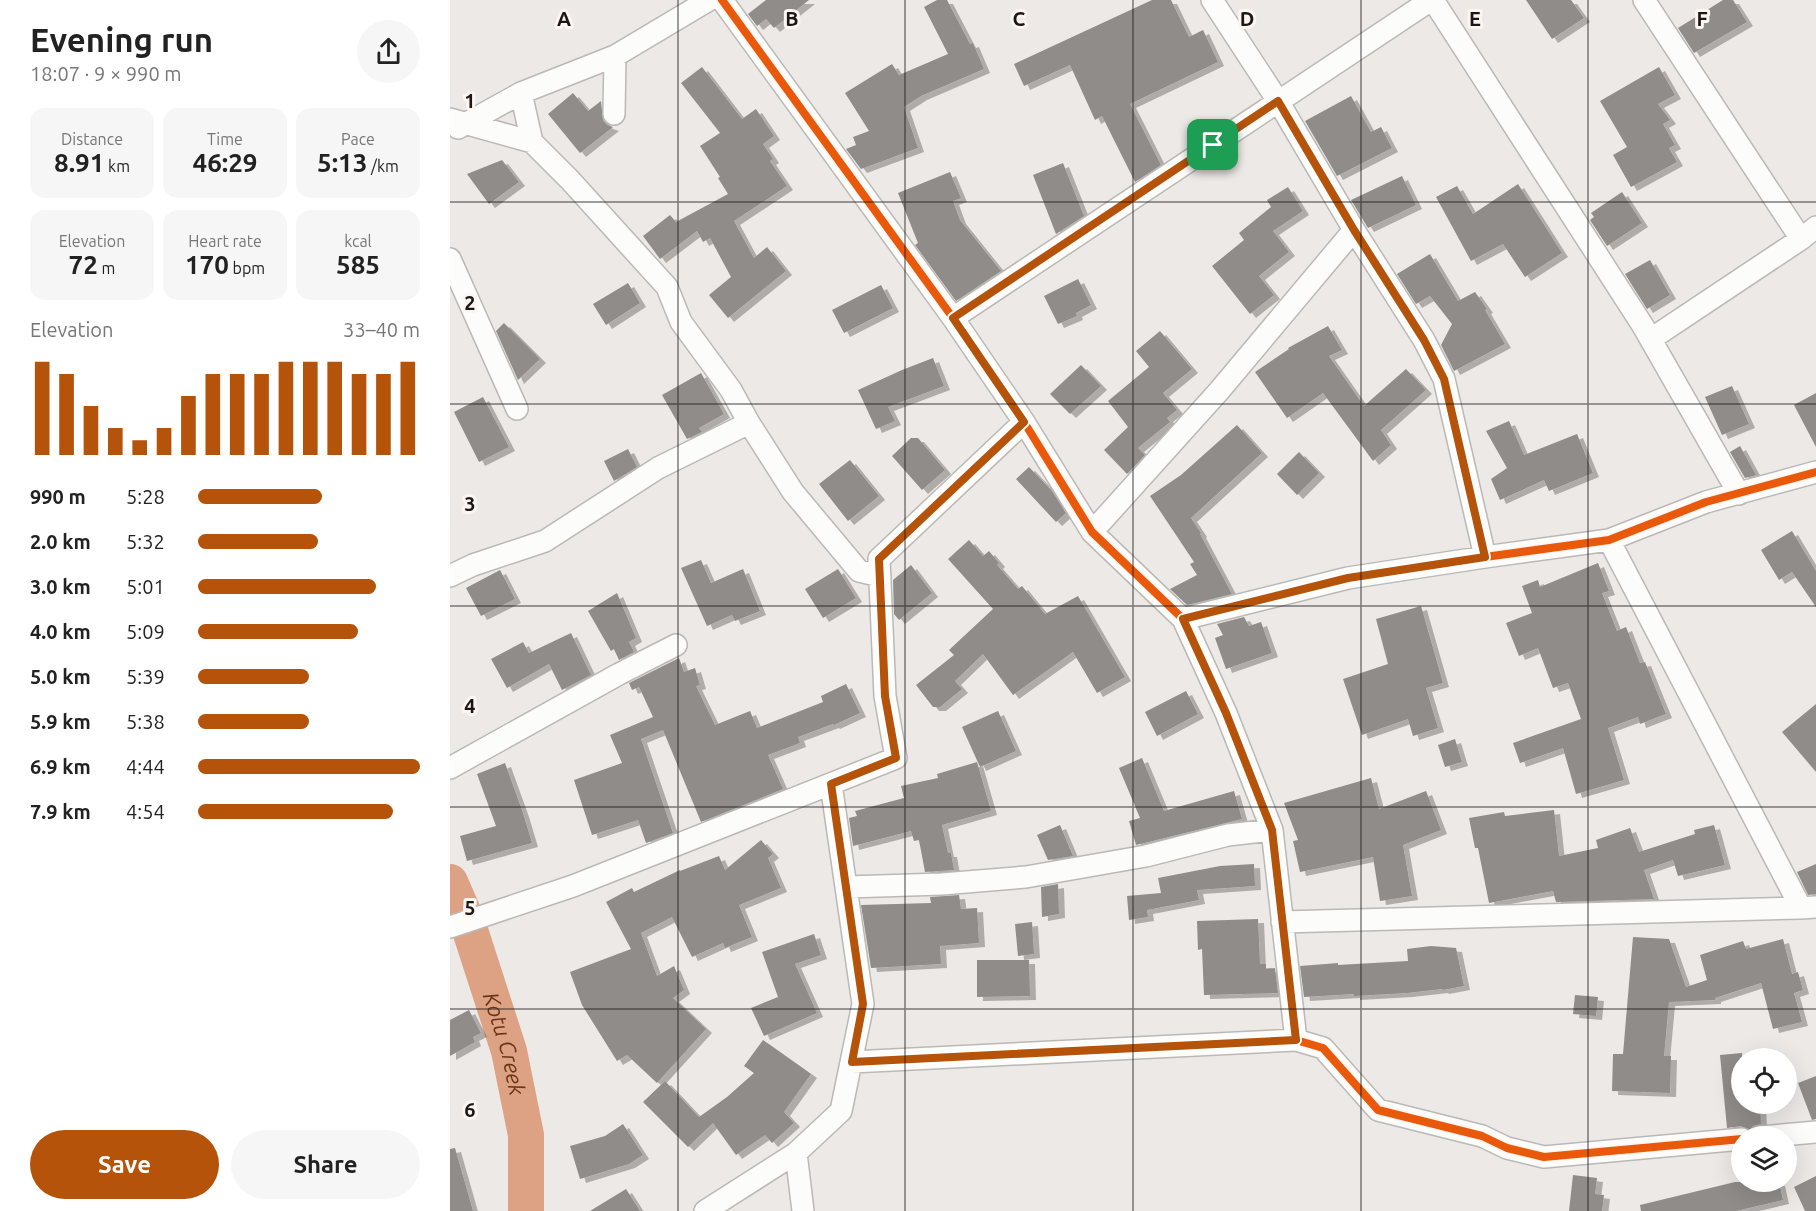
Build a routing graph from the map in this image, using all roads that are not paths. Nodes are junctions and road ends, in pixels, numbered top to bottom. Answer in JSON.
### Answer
{"nodes":[{"id":1,"x":709,"y":0,"type":"edge"},
{"id":2,"x":722,"y":0,"type":"edge"},
{"id":3,"x":1212,"y":0,"type":"edge"},
{"id":4,"x":1432,"y":0,"type":"edge"},
{"id":5,"x":1644,"y":0,"type":"edge"},
{"id":6,"x":615,"y":56,"type":"junction"},
{"id":7,"x":521,"y":93,"type":"junction"},
{"id":8,"x":1278,"y":101,"type":"junction"},
{"id":9,"x":614,"y":114,"type":"dead end"},
{"id":10,"x":455,"y":125,"type":"edge"},
{"id":11,"x":532,"y":142,"type":"junction"},
{"id":12,"x":1354,"y":230,"type":"junction"},
{"id":13,"x":1808,"y":233,"type":"edge"},
{"id":14,"x":450,"y":260,"type":"edge"},
{"id":15,"x":953,"y":318,"type":"junction"},
{"id":16,"x":1651,"y":339,"type":"junction"},
{"id":17,"x":517,"y":409,"type":"dead end"},
{"id":18,"x":1024,"y":422,"type":"junction"},
{"id":19,"x":749,"y":423,"type":"junction"},
{"id":20,"x":1816,"y":472,"type":"edge"},
{"id":21,"x":1739,"y":494,"type":"junction"},
{"id":22,"x":1092,"y":532,"type":"junction"},
{"id":23,"x":1609,"y":540,"type":"junction"},
{"id":24,"x":1485,"y":557,"type":"junction"},
{"id":25,"x":450,"y":576,"type":"edge"},
{"id":26,"x":880,"y":576,"type":"junction"},
{"id":27,"x":1183,"y":619,"type":"junction"},
{"id":28,"x":676,"y":645,"type":"dead end"},
{"id":29,"x":450,"y":768,"type":"edge"},
{"id":30,"x":831,"y":784,"type":"junction"},
{"id":31,"x":1272,"y":830,"type":"junction"},
{"id":32,"x":847,"y":887,"type":"junction"},
{"id":33,"x":1809,"y":908,"type":"edge"},
{"id":34,"x":1282,"y":922,"type":"junction"},
{"id":35,"x":450,"y":927,"type":"edge"},
{"id":36,"x":1296,"y":1040,"type":"junction"},
{"id":37,"x":852,"y":1062,"type":"junction"},
{"id":38,"x":1816,"y":1132,"type":"edge"},
{"id":39,"x":1797,"y":1134,"type":"edge"},
{"id":40,"x":1731,"y":1140,"type":"edge"},
{"id":41,"x":796,"y":1152,"type":"junction"},
{"id":42,"x":705,"y":1211,"type":"edge"},
{"id":43,"x":803,"y":1211,"type":"edge"}],
"edges":[{"from":1,"to":6,"type":"street"},
{"from":2,"to":15,"type":"street"},
{"from":3,"to":8,"type":"street"},
{"from":4,"to":8,"type":"street"},
{"from":4,"to":16,"type":"street"},
{"from":5,"to":13,"type":"street"},
{"from":6,"to":7,"type":"street"},
{"from":6,"to":9,"type":"street"},
{"from":7,"to":10,"type":"street"},
{"from":7,"to":11,"type":"street"},
{"from":8,"to":12,"type":"street"},
{"from":8,"to":15,"type":"street"},
{"from":10,"to":11,"type":"street"},
{"from":11,"to":19,"type":"street"},
{"from":12,"to":22,"type":"street"},
{"from":12,"to":24,"type":"street"},
{"from":13,"to":16,"type":"street"},
{"from":14,"to":17,"type":"street"},
{"from":15,"to":18,"type":"street"},
{"from":16,"to":21,"type":"street"},
{"from":18,"to":22,"type":"street"},
{"from":18,"to":26,"type":"street"},
{"from":19,"to":25,"type":"street"},
{"from":19,"to":26,"type":"street"},
{"from":20,"to":21,"type":"street"},
{"from":21,"to":23,"type":"street"},
{"from":22,"to":27,"type":"street"},
{"from":23,"to":24,"type":"street"},
{"from":23,"to":33,"type":"street"},
{"from":24,"to":27,"type":"street"},
{"from":26,"to":30,"type":"street"},
{"from":27,"to":31,"type":"street"},
{"from":28,"to":29,"type":"street"},
{"from":30,"to":32,"type":"street"},
{"from":30,"to":35,"type":"street"},
{"from":31,"to":32,"type":"street"},
{"from":31,"to":34,"type":"street"},
{"from":32,"to":37,"type":"street"},
{"from":33,"to":34,"type":"street"},
{"from":34,"to":36,"type":"street"},
{"from":36,"to":37,"type":"street"},
{"from":36,"to":40,"type":"street"},
{"from":37,"to":41,"type":"street"},
{"from":38,"to":39,"type":"street"},
{"from":41,"to":42,"type":"street"},
{"from":41,"to":43,"type":"street"}]}
